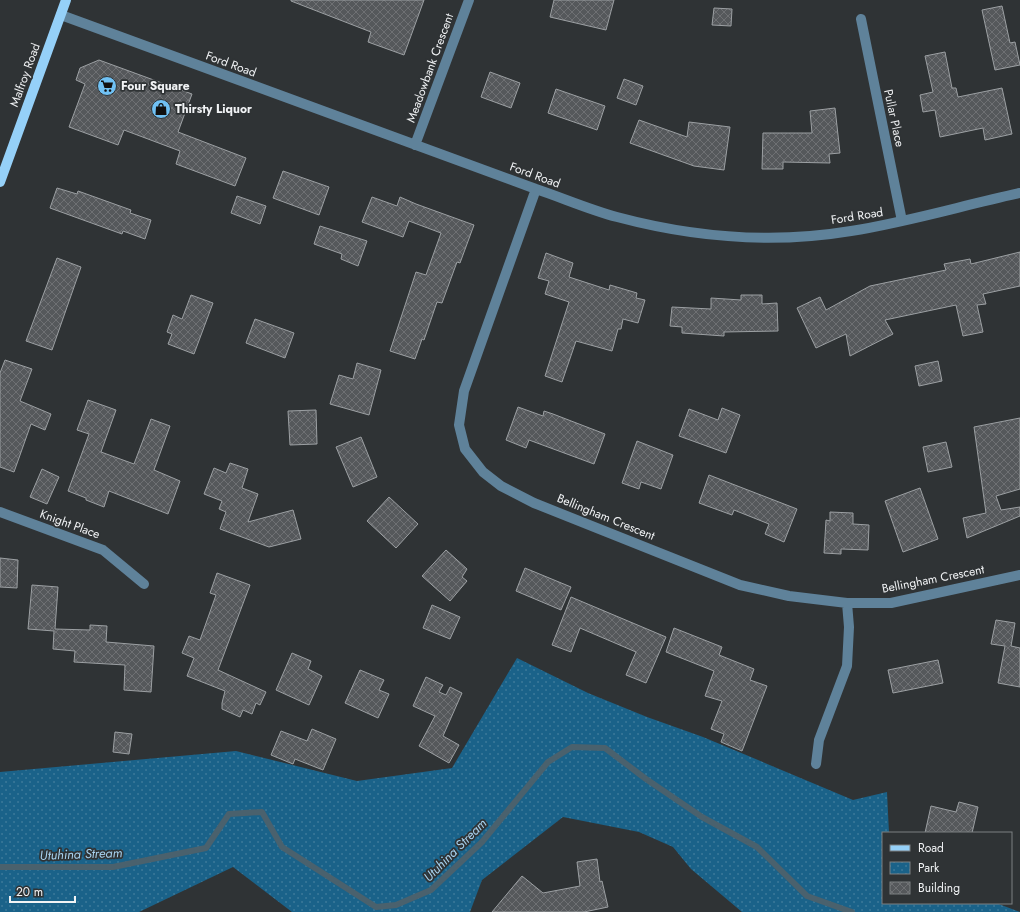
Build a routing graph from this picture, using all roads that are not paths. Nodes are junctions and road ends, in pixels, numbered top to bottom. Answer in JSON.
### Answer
{"nodes":[{"id":1,"x":66,"y":0,"type":"edge"},
{"id":2,"x":469,"y":0,"type":"edge"},
{"id":3,"x":60,"y":15,"type":"junction"},
{"id":4,"x":861,"y":19,"type":"dead end"},
{"id":5,"x":415,"y":145,"type":"junction"},
{"id":6,"x":1,"y":177,"type":"edge"},
{"id":7,"x":536,"y":189,"type":"junction"},
{"id":8,"x":1020,"y":193,"type":"edge"},
{"id":9,"x":902,"y":221,"type":"junction"},
{"id":10,"x":0,"y":512,"type":"edge"},
{"id":11,"x":1020,"y":575,"type":"edge"},
{"id":12,"x":144,"y":584,"type":"dead end"},
{"id":13,"x":847,"y":603,"type":"junction"},
{"id":14,"x":816,"y":764,"type":"dead end"}],
"edges":[{"from":1,"to":3,"type":"main road","name":"Malfroy Road"},
{"from":2,"to":5,"type":"street","name":"Meadowbank Crescent"},
{"from":3,"to":5,"type":"street","name":"Ford Road"},
{"from":3,"to":6,"type":"main road","name":"Malfroy Road"},
{"from":4,"to":9,"type":"street","name":"Pullar Place"},
{"from":5,"to":7,"type":"street","name":"Ford Road"},
{"from":7,"to":9,"type":"street","name":"Ford Road"},
{"from":7,"to":13,"type":"street","name":"Bellingham Crescent"},
{"from":8,"to":9,"type":"street","name":"Ford Road"},
{"from":10,"to":12,"type":"street","name":"Knight Place"},
{"from":11,"to":13,"type":"street","name":"Bellingham Crescent"},
{"from":13,"to":14,"type":"street"}]}
